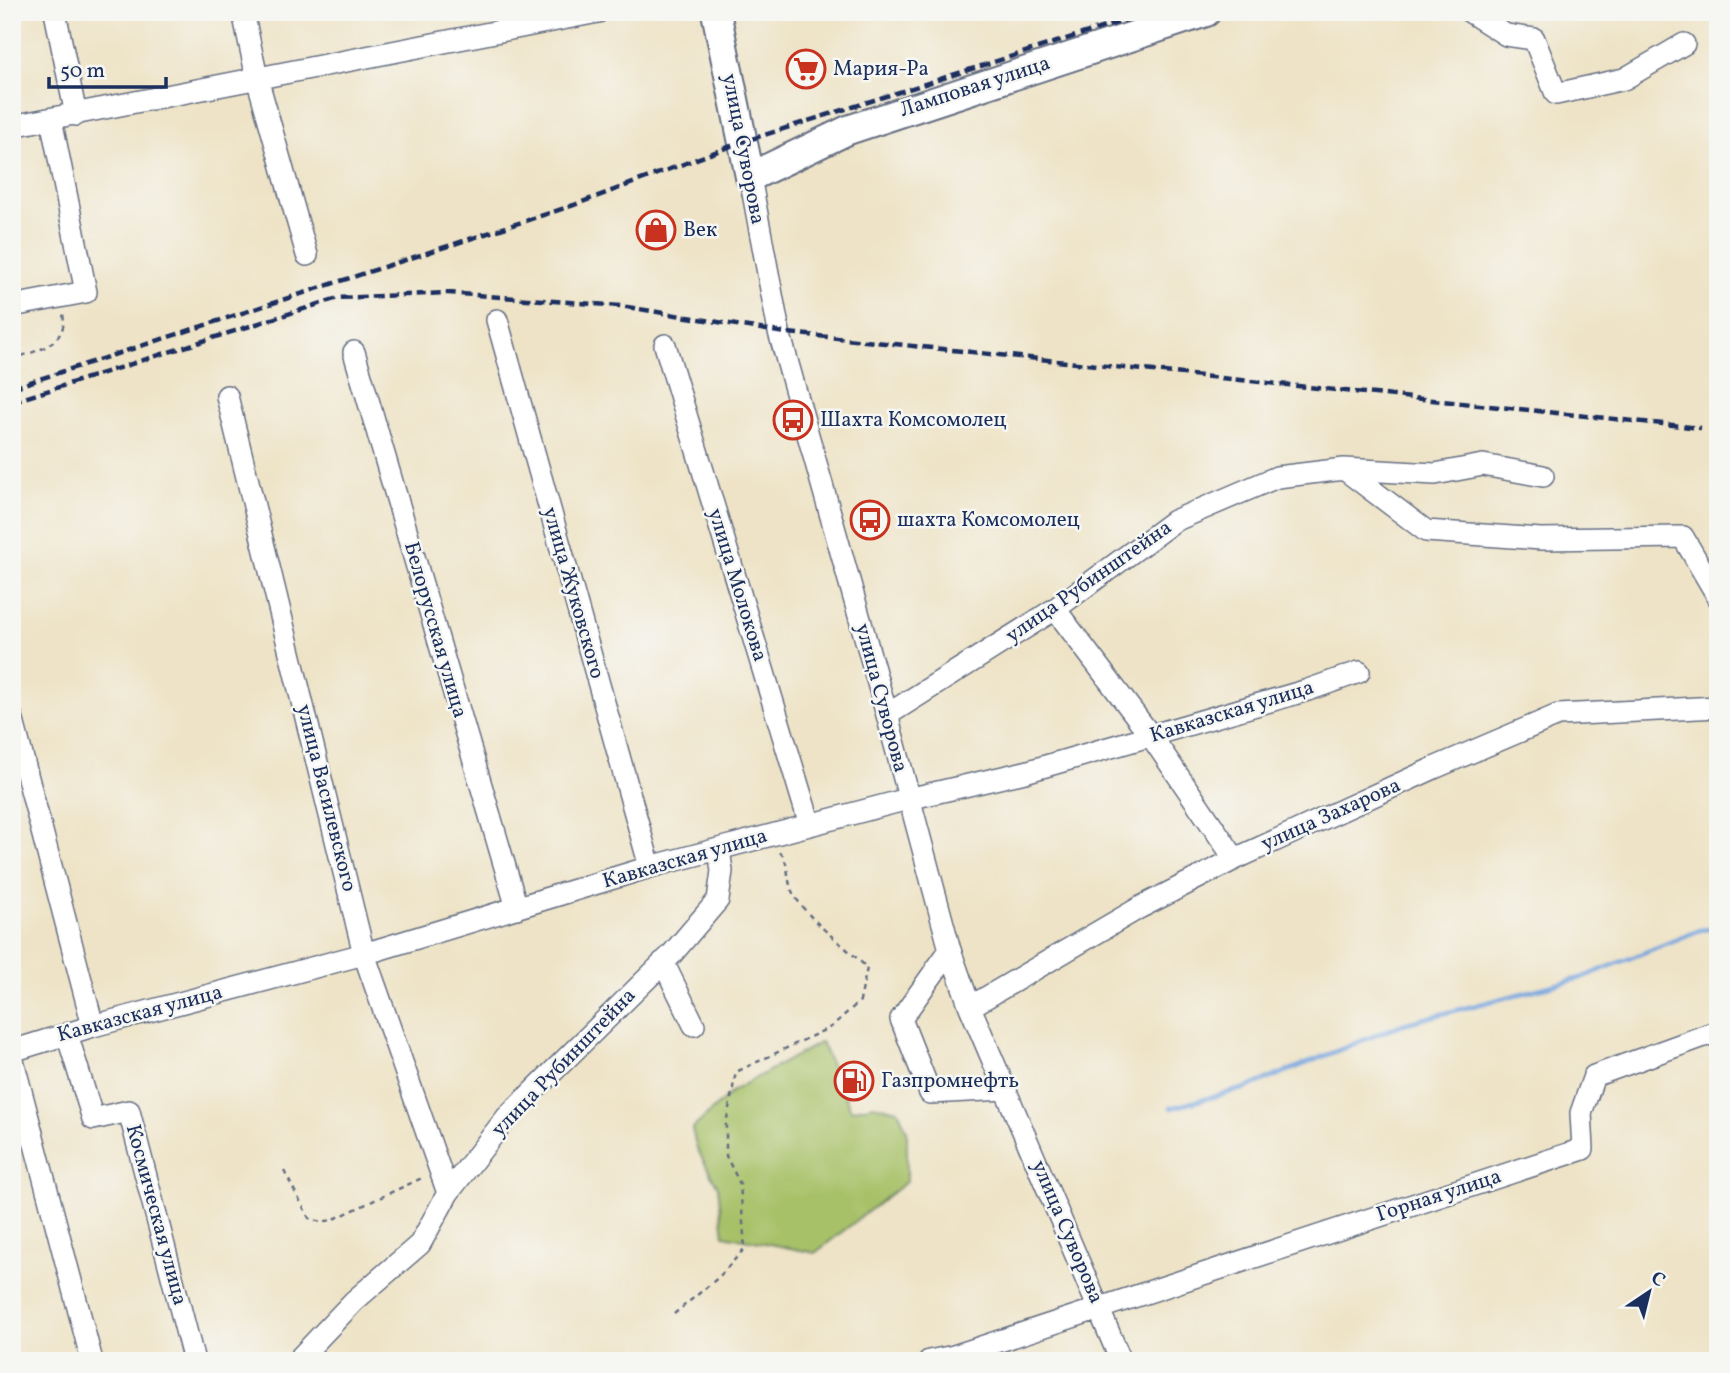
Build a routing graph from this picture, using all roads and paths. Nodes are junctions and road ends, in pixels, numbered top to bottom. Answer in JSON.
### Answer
{"nodes":[{"id":1,"x":55,"y":12,"type":"edge"},
{"id":2,"x":243,"y":12,"type":"edge"},
{"id":3,"x":598,"y":12,"type":"edge"},
{"id":4,"x":716,"y":12,"type":"edge"},
{"id":5,"x":1206,"y":12,"type":"edge"},
{"id":6,"x":1470,"y":12,"type":"edge"},
{"id":7,"x":1684,"y":44,"type":"dead end"},
{"id":8,"x":257,"y":78,"type":"junction"},
{"id":9,"x":76,"y":115,"type":"junction"},
{"id":10,"x":51,"y":119,"type":"junction"},
{"id":11,"x":12,"y":126,"type":"edge"},
{"id":12,"x":750,"y":177,"type":"junction"},
{"id":13,"x":307,"y":255,"type":"dead end"},
{"id":14,"x":59,"y":297,"type":"junction"},
{"id":15,"x":12,"y":306,"type":"edge"},
{"id":16,"x":496,"y":320,"type":"dead end"},
{"id":17,"x":665,"y":345,"type":"dead end"},
{"id":18,"x":355,"y":352,"type":"dead end"},
{"id":19,"x":12,"y":358,"type":"edge"},
{"id":20,"x":227,"y":396,"type":"dead end"},
{"id":21,"x":1344,"y":469,"type":"junction"},
{"id":22,"x":1543,"y":476,"type":"dead end"},
{"id":23,"x":1718,"y":597,"type":"edge"},
{"id":24,"x":1055,"y":609,"type":"junction"},
{"id":25,"x":1359,"y":672,"type":"dead end"},
{"id":26,"x":1718,"y":707,"type":"edge"},
{"id":27,"x":887,"y":715,"type":"junction"},
{"id":28,"x":12,"y":717,"type":"edge"},
{"id":29,"x":1151,"y":736,"type":"junction"},
{"id":30,"x":908,"y":799,"type":"junction"},
{"id":31,"x":810,"y":825,"type":"junction"},
{"id":32,"x":766,"y":836,"type":"junction"},
{"id":33,"x":719,"y":849,"type":"junction"},
{"id":34,"x":1235,"y":859,"type":"junction"},
{"id":35,"x":650,"y":867,"type":"junction"},
{"id":36,"x":517,"y":908,"type":"junction"},
{"id":37,"x":950,"y":950,"type":"junction"},
{"id":38,"x":364,"y":954,"type":"junction"},
{"id":39,"x":663,"y":962,"type":"junction"},
{"id":40,"x":970,"y":1007,"type":"junction"},
{"id":41,"x":694,"y":1025,"type":"dead end"},
{"id":42,"x":93,"y":1026,"type":"junction"},
{"id":43,"x":1718,"y":1031,"type":"edge"},
{"id":44,"x":67,"y":1034,"type":"junction"},
{"id":45,"x":12,"y":1051,"type":"edge"},
{"id":46,"x":12,"y":1057,"type":"edge"},
{"id":47,"x":1005,"y":1088,"type":"junction"},
{"id":48,"x":440,"y":1170,"type":"junction"},
{"id":49,"x":284,"y":1171,"type":"dead end"},
{"id":50,"x":448,"y":1193,"type":"junction"},
{"id":51,"x":1100,"y":1308,"type":"junction"},
{"id":52,"x":674,"y":1314,"type":"dead end"},
{"id":53,"x":92,"y":1361,"type":"edge"},
{"id":54,"x":194,"y":1361,"type":"edge"},
{"id":55,"x":297,"y":1361,"type":"edge"},
{"id":56,"x":929,"y":1361,"type":"edge"},
{"id":57,"x":1121,"y":1361,"type":"edge"}],
"edges":[{"from":1,"to":9,"type":"street"},
{"from":2,"to":8,"type":"street"},
{"from":3,"to":8,"type":"street"},
{"from":4,"to":12,"type":"main road","name":"улица Суворова"},
{"from":5,"to":12,"type":"main road","name":"Ламповая улица"},
{"from":6,"to":7,"type":"street"},
{"from":8,"to":9,"type":"street"},
{"from":8,"to":13,"type":"street"},
{"from":9,"to":10,"type":"street"},
{"from":10,"to":11,"type":"street"},
{"from":10,"to":14,"type":"street"},
{"from":12,"to":27,"type":"street","name":"улица Суворова"},
{"from":14,"to":15,"type":"street"},
{"from":14,"to":19,"type":"path"},
{"from":16,"to":35,"type":"street","name":"улица Жуковского"},
{"from":17,"to":31,"type":"street","name":"улица Молокова"},
{"from":18,"to":36,"type":"street","name":"Белорусская улица"},
{"from":20,"to":38,"type":"street","name":"улица Василевского"},
{"from":21,"to":22,"type":"street","name":"улица Рубинштейна"},
{"from":21,"to":23,"type":"street"},
{"from":21,"to":24,"type":"street","name":"улица Рубинштейна"},
{"from":24,"to":27,"type":"street","name":"улица Рубинштейна"},
{"from":24,"to":29,"type":"street"},
{"from":25,"to":29,"type":"street","name":"Кавказская улица"},
{"from":26,"to":34,"type":"street","name":"улица Захарова"},
{"from":27,"to":30,"type":"street","name":"улица Суворова"},
{"from":28,"to":42,"type":"street"},
{"from":29,"to":30,"type":"street","name":"Кавказская улица"},
{"from":29,"to":34,"type":"street"},
{"from":30,"to":31,"type":"street","name":"Кавказская улица"},
{"from":30,"to":37,"type":"street","name":"улица Суворова"},
{"from":31,"to":32,"type":"street","name":"Кавказская улица"},
{"from":32,"to":33,"type":"street","name":"Кавказская улица"},
{"from":32,"to":52,"type":"path"},
{"from":33,"to":35,"type":"street","name":"Кавказская улица"},
{"from":33,"to":39,"type":"street","name":"улица Рубинштейна"},
{"from":34,"to":40,"type":"street","name":"улица Захарова"},
{"from":35,"to":36,"type":"street","name":"Кавказская улица"},
{"from":36,"to":38,"type":"street","name":"Кавказская улица"},
{"from":37,"to":40,"type":"street","name":"улица Суворова"},
{"from":37,"to":47,"type":"street"},
{"from":38,"to":42,"type":"street","name":"Кавказская улица"},
{"from":38,"to":48,"type":"street","name":"улица Василевского"},
{"from":39,"to":41,"type":"street"},
{"from":39,"to":50,"type":"street","name":"улица Рубинштейна"},
{"from":40,"to":47,"type":"street","name":"улица Суворова"},
{"from":42,"to":44,"type":"street","name":"Кавказская улица"},
{"from":43,"to":51,"type":"street","name":"Горная улица"},
{"from":44,"to":45,"type":"street","name":"Кавказская улица"},
{"from":44,"to":54,"type":"street","name":"Космическая улица"},
{"from":46,"to":53,"type":"street"},
{"from":47,"to":51,"type":"street","name":"улица Суворова"},
{"from":48,"to":49,"type":"path"},
{"from":48,"to":50,"type":"street","name":"улица Василевского"},
{"from":50,"to":55,"type":"street","name":"улица Рубинштейна"},
{"from":51,"to":56,"type":"street"},
{"from":51,"to":57,"type":"street","name":"улица Суворова"}]}
